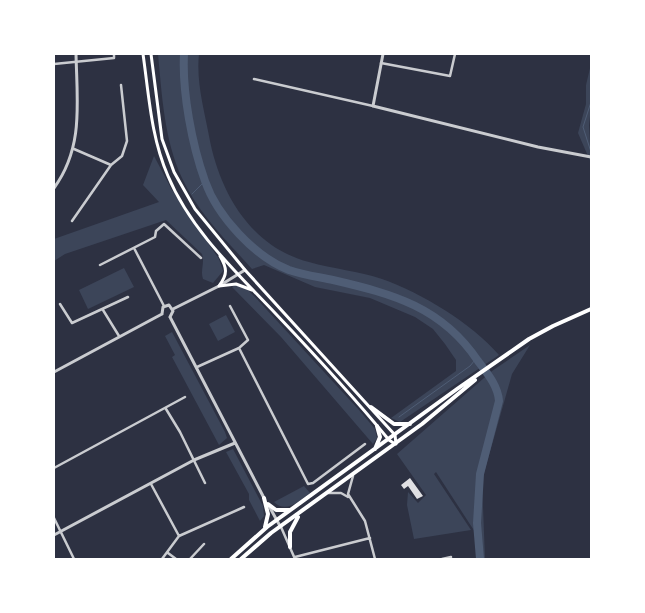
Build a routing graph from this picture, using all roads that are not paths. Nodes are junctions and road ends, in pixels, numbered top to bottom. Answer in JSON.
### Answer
{"nodes":[{"id":1,"x":76,"y":54,"type":"edge"},
{"id":2,"x":114,"y":54,"type":"edge"},
{"id":3,"x":143,"y":54,"type":"edge"},
{"id":4,"x":151,"y":54,"type":"edge"},
{"id":5,"x":383,"y":54,"type":"edge"},
{"id":6,"x":455,"y":54,"type":"edge"},
{"id":7,"x":76,"y":62,"type":"junction"},
{"id":8,"x":381,"y":63,"type":"junction"},
{"id":9,"x":54,"y":64,"type":"edge"},
{"id":10,"x":254,"y":79,"type":"dead end"},
{"id":11,"x":121,"y":85,"type":"dead end"},
{"id":12,"x":372,"y":106,"type":"junction"},
{"id":13,"x":74,"y":149,"type":"junction"},
{"id":14,"x":590,"y":157,"type":"edge"},
{"id":15,"x":111,"y":165,"type":"junction"},
{"id":16,"x":54,"y":188,"type":"edge"},
{"id":17,"x":72,"y":221,"type":"dead end"},
{"id":18,"x":134,"y":248,"type":"junction"},
{"id":19,"x":217,"y":249,"type":"junction"},
{"id":20,"x":201,"y":258,"type":"dead end"},
{"id":21,"x":100,"y":265,"type":"dead end"},
{"id":22,"x":245,"y":270,"type":"junction"},
{"id":23,"x":238,"y":274,"type":"junction"},
{"id":24,"x":219,"y":286,"type":"junction"},
{"id":25,"x":128,"y":296,"type":"dead end"},
{"id":26,"x":260,"y":297,"type":"junction"},
{"id":27,"x":60,"y":304,"type":"dead end"},
{"id":28,"x":164,"y":306,"type":"junction"},
{"id":29,"x":230,"y":306,"type":"dead end"},
{"id":30,"x":173,"y":309,"type":"junction"},
{"id":31,"x":591,"y":309,"type":"edge"},
{"id":32,"x":103,"y":310,"type":"junction"},
{"id":33,"x":162,"y":314,"type":"junction"},
{"id":34,"x":170,"y":317,"type":"junction"},
{"id":35,"x":119,"y":336,"type":"junction"},
{"id":36,"x":239,"y":348,"type":"junction"},
{"id":37,"x":197,"y":367,"type":"junction"},
{"id":38,"x":54,"y":372,"type":"edge"},
{"id":39,"x":482,"y":373,"type":"junction"},
{"id":40,"x":185,"y":396,"type":"dead end"},
{"id":41,"x":371,"y":407,"type":"junction"},
{"id":42,"x":166,"y":409,"type":"junction"},
{"id":43,"x":412,"y":423,"type":"junction"},
{"id":44,"x":377,"y":426,"type":"junction"},
{"id":45,"x":395,"y":435,"type":"junction"},
{"id":46,"x":389,"y":440,"type":"junction"},
{"id":47,"x":235,"y":443,"type":"junction"},
{"id":48,"x":365,"y":444,"type":"dead end"},
{"id":49,"x":396,"y":444,"type":"junction"},
{"id":50,"x":374,"y":451,"type":"junction"},
{"id":51,"x":194,"y":460,"type":"junction"},
{"id":52,"x":54,"y":468,"type":"edge"},
{"id":53,"x":353,"y":474,"type":"junction"},
{"id":54,"x":205,"y":483,"type":"dead end"},
{"id":55,"x":151,"y":484,"type":"junction"},
{"id":56,"x":328,"y":493,"type":"junction"},
{"id":57,"x":264,"y":498,"type":"junction"},
{"id":58,"x":349,"y":498,"type":"junction"},
{"id":59,"x":268,"y":504,"type":"junction"},
{"id":60,"x":244,"y":507,"type":"dead end"},
{"id":61,"x":293,"y":510,"type":"junction"},
{"id":62,"x":304,"y":511,"type":"junction"},
{"id":63,"x":54,"y":518,"type":"edge"},
{"id":64,"x":277,"y":521,"type":"junction"},
{"id":65,"x":281,"y":527,"type":"junction"},
{"id":66,"x":263,"y":530,"type":"junction"},
{"id":67,"x":61,"y":532,"type":"junction"},
{"id":68,"x":54,"y":535,"type":"edge"},
{"id":69,"x":178,"y":536,"type":"junction"},
{"id":70,"x":370,"y":538,"type":"junction"},
{"id":71,"x":204,"y":544,"type":"dead end"},
{"id":72,"x":290,"y":547,"type":"junction"},
{"id":73,"x":168,"y":552,"type":"junction"},
{"id":74,"x":451,"y":557,"type":"dead end"},
{"id":75,"x":295,"y":558,"type":"edge"},
{"id":76,"x":74,"y":559,"type":"edge"},
{"id":77,"x":162,"y":559,"type":"edge"},
{"id":78,"x":176,"y":559,"type":"edge"},
{"id":79,"x":190,"y":559,"type":"edge"},
{"id":80,"x":230,"y":559,"type":"edge"},
{"id":81,"x":241,"y":559,"type":"edge"},
{"id":82,"x":375,"y":559,"type":"edge"},
{"id":83,"x":442,"y":559,"type":"edge"}],
"edges":[{"from":1,"to":7,"type":"street"},
{"from":2,"to":7,"type":"street"},
{"from":3,"to":19,"type":"main road"},
{"from":4,"to":22,"type":"main road"},
{"from":5,"to":8,"type":"street"},
{"from":6,"to":8,"type":"street"},
{"from":7,"to":9,"type":"street"},
{"from":7,"to":13,"type":"street"},
{"from":8,"to":12,"type":"street"},
{"from":10,"to":12,"type":"street"},
{"from":11,"to":15,"type":"street"},
{"from":12,"to":14,"type":"street"},
{"from":13,"to":15,"type":"street"},
{"from":13,"to":16,"type":"street"},
{"from":15,"to":17,"type":"street"},
{"from":18,"to":20,"type":"street"},
{"from":18,"to":21,"type":"street"},
{"from":18,"to":28,"type":"street"},
{"from":19,"to":23,"type":"main road"},
{"from":19,"to":24,"type":"main road"},
{"from":22,"to":23,"type":"street"},
{"from":22,"to":41,"type":"main road"},
{"from":23,"to":24,"type":"street"},
{"from":23,"to":26,"type":"main road"},
{"from":24,"to":26,"type":"main road"},
{"from":24,"to":30,"type":"street"},
{"from":25,"to":32,"type":"street"},
{"from":26,"to":44,"type":"main road"},
{"from":27,"to":32,"type":"street"},
{"from":28,"to":30,"type":"street"},
{"from":28,"to":33,"type":"street"},
{"from":29,"to":36,"type":"street"},
{"from":30,"to":34,"type":"street"},
{"from":31,"to":39,"type":"highway"},
{"from":32,"to":35,"type":"street"},
{"from":33,"to":34,"type":"street"},
{"from":33,"to":35,"type":"street"},
{"from":34,"to":37,"type":"street"},
{"from":35,"to":38,"type":"street"},
{"from":36,"to":37,"type":"street"},
{"from":36,"to":48,"type":"street"},
{"from":37,"to":47,"type":"street"},
{"from":39,"to":43,"type":"highway"},
{"from":39,"to":49,"type":"highway"},
{"from":40,"to":42,"type":"street"},
{"from":41,"to":43,"type":"highway"},
{"from":41,"to":45,"type":"main road"},
{"from":42,"to":51,"type":"street"},
{"from":42,"to":52,"type":"street"},
{"from":43,"to":45,"type":"highway"},
{"from":44,"to":46,"type":"main road"},
{"from":44,"to":50,"type":"highway"},
{"from":45,"to":46,"type":"highway"},
{"from":45,"to":49,"type":"main road"},
{"from":46,"to":49,"type":"main road"},
{"from":46,"to":50,"type":"highway"},
{"from":47,"to":51,"type":"street"},
{"from":47,"to":57,"type":"street"},
{"from":49,"to":53,"type":"highway"},
{"from":50,"to":61,"type":"highway"},
{"from":51,"to":54,"type":"street"},
{"from":51,"to":55,"type":"street"},
{"from":53,"to":56,"type":"highway"},
{"from":53,"to":58,"type":"street"},
{"from":55,"to":67,"type":"street"},
{"from":55,"to":69,"type":"street"},
{"from":56,"to":58,"type":"street"},
{"from":56,"to":62,"type":"highway"},
{"from":57,"to":59,"type":"street"},
{"from":57,"to":66,"type":"highway"},
{"from":58,"to":70,"type":"street"},
{"from":59,"to":61,"type":"highway"},
{"from":59,"to":64,"type":"street"},
{"from":60,"to":69,"type":"street"},
{"from":61,"to":64,"type":"highway"},
{"from":62,"to":65,"type":"highway"},
{"from":62,"to":72,"type":"highway"},
{"from":63,"to":67,"type":"street"},
{"from":64,"to":65,"type":"street"},
{"from":64,"to":66,"type":"highway"},
{"from":65,"to":72,"type":"street"},
{"from":65,"to":81,"type":"highway"},
{"from":66,"to":80,"type":"highway"},
{"from":67,"to":68,"type":"street"},
{"from":67,"to":76,"type":"street"},
{"from":69,"to":73,"type":"street"},
{"from":70,"to":75,"type":"street"},
{"from":70,"to":82,"type":"street"},
{"from":71,"to":79,"type":"street"},
{"from":72,"to":75,"type":"street"},
{"from":73,"to":77,"type":"street"},
{"from":73,"to":78,"type":"street"},
{"from":74,"to":83,"type":"street"}]}
